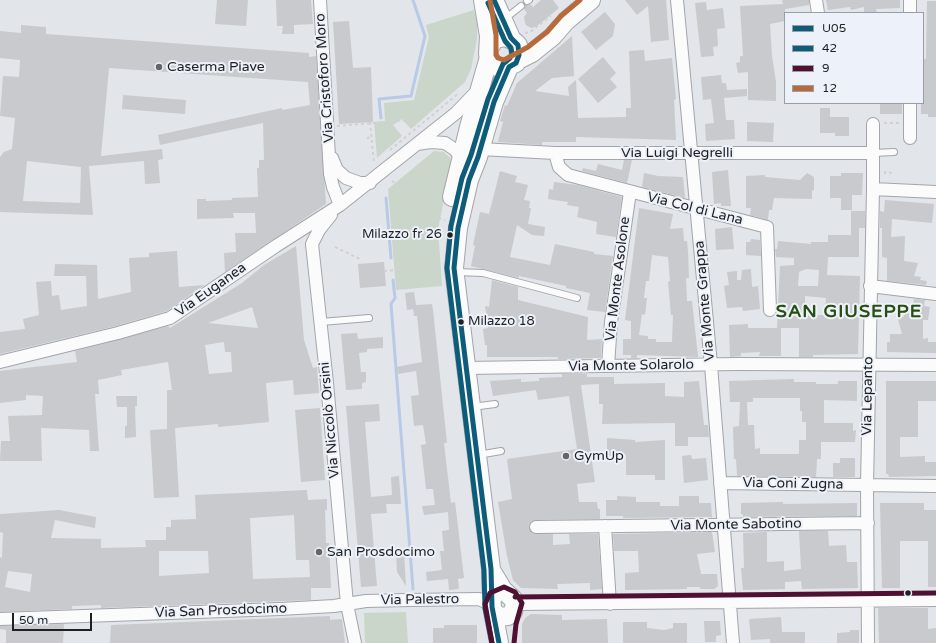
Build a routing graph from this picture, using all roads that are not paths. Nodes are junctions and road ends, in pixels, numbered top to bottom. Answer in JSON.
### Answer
{"nodes":[{"id":1,"x":320,"y":0,"type":"edge"},
{"id":2,"x":483,"y":0,"type":"edge"},
{"id":3,"x":494,"y":0,"type":"edge"},
{"id":4,"x":677,"y":0,"type":"edge"},
{"id":5,"x":816,"y":0,"type":"edge"},
{"id":6,"x":910,"y":0,"type":"edge"},
{"id":7,"x":588,"y":1,"type":"edge"},
{"id":8,"x":521,"y":6,"type":"dead end"},
{"id":9,"x":818,"y":12,"type":"edge"},
{"id":10,"x":910,"y":12,"type":"edge"},
{"id":11,"x":559,"y":17,"type":"junction"},
{"id":12,"x":501,"y":18,"type":"junction"},
{"id":13,"x":516,"y":37,"type":"junction"},
{"id":14,"x":489,"y":53,"type":"junction"},
{"id":15,"x":514,"y":63,"type":"junction"},
{"id":16,"x":481,"y":87,"type":"junction"},
{"id":17,"x":910,"y":104,"type":"edge"},
{"id":18,"x":873,"y":124,"type":"road end"},
{"id":19,"x":910,"y":138,"type":"dead end"},
{"id":20,"x":417,"y":144,"type":"junction"},
{"id":21,"x":480,"y":149,"type":"junction"},
{"id":22,"x":894,"y":152,"type":"dead end"},
{"id":23,"x":555,"y":153,"type":"junction"},
{"id":24,"x":691,"y":153,"type":"junction"},
{"id":25,"x":873,"y":153,"type":"junction"},
{"id":26,"x":330,"y":156,"type":"junction"},
{"id":27,"x":462,"y":158,"type":"junction"},
{"id":28,"x":469,"y":180,"type":"junction"},
{"id":29,"x":370,"y":183,"type":"junction"},
{"id":30,"x":873,"y":189,"type":"junction"},
{"id":31,"x":630,"y":192,"type":"junction"},
{"id":32,"x":936,"y":192,"type":"edge"},
{"id":33,"x":340,"y":205,"type":"junction"},
{"id":34,"x":697,"y":209,"type":"junction"},
{"id":35,"x":450,"y":269,"type":"junction"},
{"id":36,"x":870,"y":286,"type":"junction"},
{"id":37,"x":936,"y":294,"type":"edge"},
{"id":38,"x":577,"y":298,"type":"dead end"},
{"id":39,"x":770,"y":310,"type":"dead end"},
{"id":40,"x":370,"y":318,"type":"dead end"},
{"id":41,"x":320,"y":322,"type":"junction"},
{"id":42,"x":0,"y":362,"type":"edge"},
{"id":43,"x":711,"y":365,"type":"junction"},
{"id":44,"x":868,"y":365,"type":"junction"},
{"id":45,"x":936,"y":365,"type":"edge"},
{"id":46,"x":608,"y":366,"type":"junction"},
{"id":47,"x":466,"y":368,"type":"junction"},
{"id":48,"x":496,"y":404,"type":"dead end"},
{"id":49,"x":470,"y":407,"type":"junction"},
{"id":50,"x":501,"y":451,"type":"dead end"},
{"id":51,"x":476,"y":455,"type":"junction"},
{"id":52,"x":720,"y":483,"type":"junction"},
{"id":53,"x":867,"y":485,"type":"junction"},
{"id":54,"x":936,"y":486,"type":"edge"},
{"id":55,"x":868,"y":523,"type":"junction"},
{"id":56,"x":723,"y":525,"type":"junction"},
{"id":57,"x":605,"y":526,"type":"junction"},
{"id":58,"x":536,"y":527,"type":"dead end"},
{"id":59,"x":936,"y":600,"type":"edge"},
{"id":60,"x":867,"y":602,"type":"junction"},
{"id":61,"x":729,"y":603,"type":"junction"},
{"id":62,"x":346,"y":604,"type":"junction"},
{"id":63,"x":610,"y":604,"type":"junction"},
{"id":64,"x":502,"y":605,"type":"junction"},
{"id":65,"x":0,"y":619,"type":"edge"},
{"id":66,"x":356,"y":643,"type":"edge"},
{"id":67,"x":499,"y":643,"type":"edge"},
{"id":68,"x":507,"y":643,"type":"edge"},
{"id":69,"x":733,"y":643,"type":"edge"},
{"id":70,"x":868,"y":643,"type":"edge"}],
"edges":[{"from":1,"to":26,"type":"street","name":"Via Cristoforo Moro"},
{"from":2,"to":14,"type":"main road"},
{"from":3,"to":12,"type":"main road"},
{"from":4,"to":24,"type":"street","name":"Via Monte Grappa"},
{"from":5,"to":9,"type":"street"},
{"from":6,"to":10,"type":"street"},
{"from":7,"to":11,"type":"main road"},
{"from":8,"to":12,"type":"lane"},
{"from":11,"to":13,"type":"main road"},
{"from":11,"to":15,"type":"main road"},
{"from":12,"to":13,"type":"main road"},
{"from":13,"to":14,"type":"main road"},
{"from":13,"to":15,"type":"main road"},
{"from":14,"to":15,"type":"main road"},
{"from":14,"to":16,"type":"main road"},
{"from":15,"to":21,"type":"main road"},
{"from":16,"to":20,"type":"street"},
{"from":16,"to":27,"type":"main road"},
{"from":17,"to":19,"type":"street"},
{"from":18,"to":25,"type":"street","name":"Via Lepanto"},
{"from":20,"to":27,"type":"street"},
{"from":20,"to":29,"type":"street"},
{"from":21,"to":23,"type":"street","name":"Via Luigi Negrelli"},
{"from":21,"to":28,"type":"main road"},
{"from":22,"to":25,"type":"lane"},
{"from":23,"to":24,"type":"street","name":"Via Luigi Negrelli"},
{"from":23,"to":31,"type":"street","name":"Via Col di Lana"},
{"from":24,"to":25,"type":"street","name":"Via Luigi Negrelli"},
{"from":24,"to":34,"type":"street","name":"Via Monte Grappa"},
{"from":25,"to":30,"type":"street","name":"Via Lepanto"},
{"from":26,"to":29,"type":"street","name":"Via Cristoforo Moro"},
{"from":26,"to":33,"type":"street","name":"Via Cristoforo Moro"},
{"from":27,"to":28,"type":"street"},
{"from":27,"to":35,"type":"main road"},
{"from":28,"to":35,"type":"main road"},
{"from":29,"to":33,"type":"street"},
{"from":30,"to":32,"type":"street"},
{"from":30,"to":36,"type":"street","name":"Via Lepanto"},
{"from":31,"to":34,"type":"street","name":"Via Col di Lana"},
{"from":31,"to":46,"type":"street","name":"Via Monte Asolone"},
{"from":33,"to":41,"type":"street","name":"Via Niccolò Orsini"},
{"from":33,"to":42,"type":"street","name":"Via Euganea"},
{"from":34,"to":39,"type":"street","name":"Via Col di Lana"},
{"from":34,"to":43,"type":"street","name":"Via Monte Grappa"},
{"from":35,"to":38,"type":"lane"},
{"from":35,"to":47,"type":"main road"},
{"from":36,"to":37,"type":"street"},
{"from":36,"to":44,"type":"street","name":"Via Lepanto"},
{"from":40,"to":41,"type":"lane"},
{"from":41,"to":62,"type":"street","name":"Via Niccolò Orsini"},
{"from":43,"to":44,"type":"street","name":"Via Monte Solarolo"},
{"from":43,"to":46,"type":"street","name":"Via Monte Solarolo"},
{"from":43,"to":52,"type":"street","name":"Via Monte Grappa"},
{"from":44,"to":45,"type":"street","name":"Via Monte Solarolo"},
{"from":44,"to":53,"type":"street","name":"Via Lepanto"},
{"from":46,"to":47,"type":"street","name":"Via Monte Solarolo"},
{"from":47,"to":49,"type":"main road"},
{"from":48,"to":49,"type":"lane"},
{"from":49,"to":51,"type":"main road"},
{"from":50,"to":51,"type":"lane"},
{"from":51,"to":64,"type":"main road"},
{"from":52,"to":53,"type":"street","name":"Via Coni Zugna"},
{"from":52,"to":56,"type":"street","name":"Via Monte Grappa"},
{"from":53,"to":54,"type":"street","name":"Via Coni Zugna"},
{"from":53,"to":55,"type":"street","name":"Via Lepanto"},
{"from":55,"to":56,"type":"street","name":"Via Monte Sabotino"},
{"from":55,"to":60,"type":"street","name":"Via Lepanto"},
{"from":56,"to":57,"type":"street","name":"Via Monte Sabotino"},
{"from":56,"to":61,"type":"street","name":"Via Monte Grappa"},
{"from":57,"to":58,"type":"street","name":"Via Monte Sabotino"},
{"from":57,"to":63,"type":"street"},
{"from":59,"to":60,"type":"street","name":"Via Palestro"},
{"from":60,"to":61,"type":"street","name":"Via Palestro"},
{"from":60,"to":70,"type":"street","name":"Via Lepanto"},
{"from":61,"to":63,"type":"street","name":"Via Palestro"},
{"from":61,"to":69,"type":"street","name":"Via Monte Grappa"},
{"from":62,"to":64,"type":"street","name":"Via Palestro"},
{"from":62,"to":65,"type":"street","name":"Via San Prosdocimo"},
{"from":62,"to":66,"type":"street","name":"Via Niccolò Orsini"},
{"from":63,"to":64,"type":"street","name":"Via Palestro"},
{"from":64,"to":67,"type":"main road"},
{"from":64,"to":68,"type":"main road"}]}
